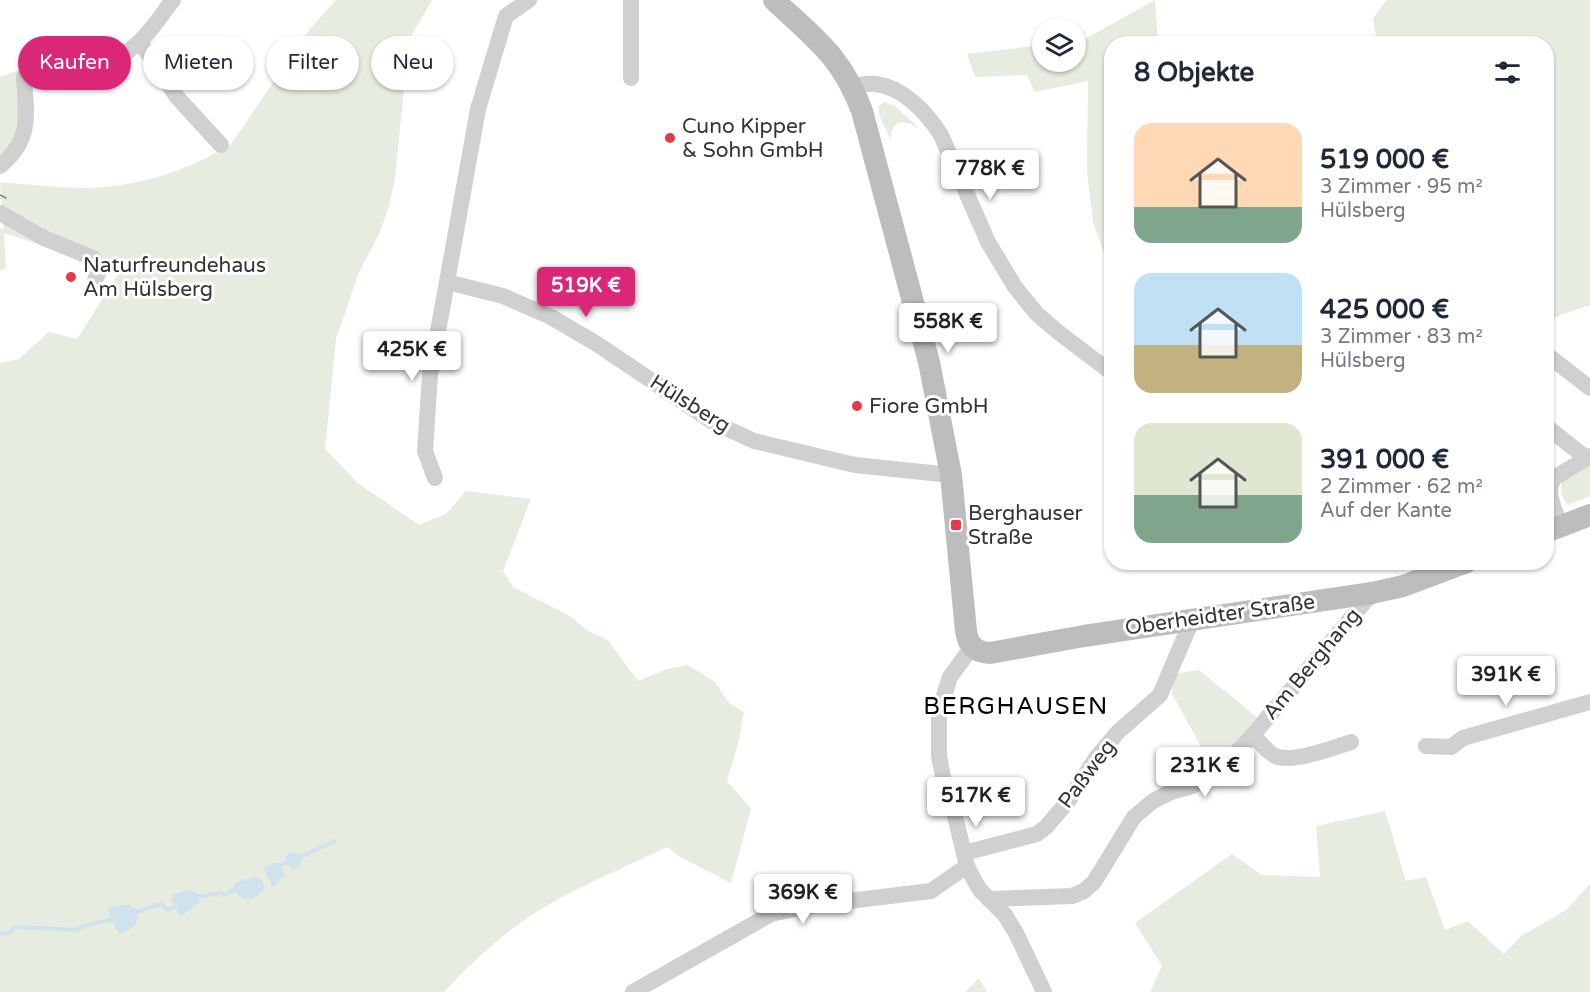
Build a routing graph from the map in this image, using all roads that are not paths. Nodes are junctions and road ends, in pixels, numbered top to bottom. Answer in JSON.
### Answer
{"nodes":[{"id":1,"x":173,"y":0,"type":"edge"},
{"id":2,"x":528,"y":0,"type":"edge"},
{"id":3,"x":631,"y":0,"type":"edge"},
{"id":4,"x":777,"y":1,"type":"edge"},
{"id":5,"x":140,"y":42,"type":"junction"},
{"id":6,"x":631,"y":78,"type":"dead end"},
{"id":7,"x":852,"y":86,"type":"junction"},
{"id":8,"x":221,"y":144,"type":"dead end"},
{"id":9,"x":0,"y":166,"type":"edge"},
{"id":10,"x":0,"y":213,"type":"edge"},
{"id":11,"x":95,"y":280,"type":"dead end"},
{"id":12,"x":447,"y":282,"type":"junction"},
{"id":13,"x":1554,"y":360,"type":"edge"},
{"id":14,"x":1104,"y":367,"type":"edge"},
{"id":15,"x":1590,"y":388,"type":"edge"},
{"id":16,"x":1554,"y":432,"type":"edge"},
{"id":17,"x":1588,"y":457,"type":"edge"},
{"id":18,"x":951,"y":475,"type":"junction"},
{"id":19,"x":435,"y":478,"type":"dead end"},
{"id":20,"x":1554,"y":478,"type":"edge"},
{"id":21,"x":1590,"y":515,"type":"edge"},
{"id":22,"x":1554,"y":529,"type":"edge"},
{"id":23,"x":1437,"y":570,"type":"edge"},
{"id":24,"x":1372,"y":593,"type":"junction"},
{"id":25,"x":1192,"y":620,"type":"junction"},
{"id":26,"x":972,"y":647,"type":"junction"},
{"id":27,"x":1590,"y":702,"type":"edge"},
{"id":28,"x":1253,"y":735,"type":"junction"},
{"id":29,"x":1351,"y":742,"type":"dead end"},
{"id":30,"x":1426,"y":746,"type":"dead end"},
{"id":31,"x":966,"y":860,"type":"junction"},
{"id":32,"x":989,"y":899,"type":"junction"},
{"id":33,"x":633,"y":992,"type":"edge"},
{"id":34,"x":1044,"y":992,"type":"edge"}],
"edges":[{"from":1,"to":5,"type":"street"},
{"from":2,"to":12,"type":"street"},
{"from":3,"to":6,"type":"street"},
{"from":4,"to":7,"type":"street"},
{"from":5,"to":8,"type":"street"},
{"from":5,"to":9,"type":"street"},
{"from":7,"to":14,"type":"street"},
{"from":7,"to":18,"type":"street"},
{"from":10,"to":11,"type":"street"},
{"from":12,"to":18,"type":"street","name":"Hülsberg"},
{"from":12,"to":19,"type":"street"},
{"from":13,"to":15,"type":"street"},
{"from":16,"to":17,"type":"street"},
{"from":17,"to":20,"type":"street"},
{"from":18,"to":26,"type":"street"},
{"from":21,"to":22,"type":"street"},
{"from":23,"to":24,"type":"street","name":"Oberheidter Straße"},
{"from":24,"to":25,"type":"street","name":"Oberheidter Straße"},
{"from":24,"to":28,"type":"street","name":"Am Berghang"},
{"from":25,"to":26,"type":"street","name":"Oberheidter Straße"},
{"from":25,"to":31,"type":"street","name":"Paßweg"},
{"from":26,"to":31,"type":"street"},
{"from":27,"to":30,"type":"street"},
{"from":28,"to":29,"type":"street","name":"Am Berghang"},
{"from":28,"to":32,"type":"street","name":"Am Berghang"},
{"from":31,"to":32,"type":"street"},
{"from":31,"to":33,"type":"street","name":"Paßweg"},
{"from":32,"to":34,"type":"street"}]}
